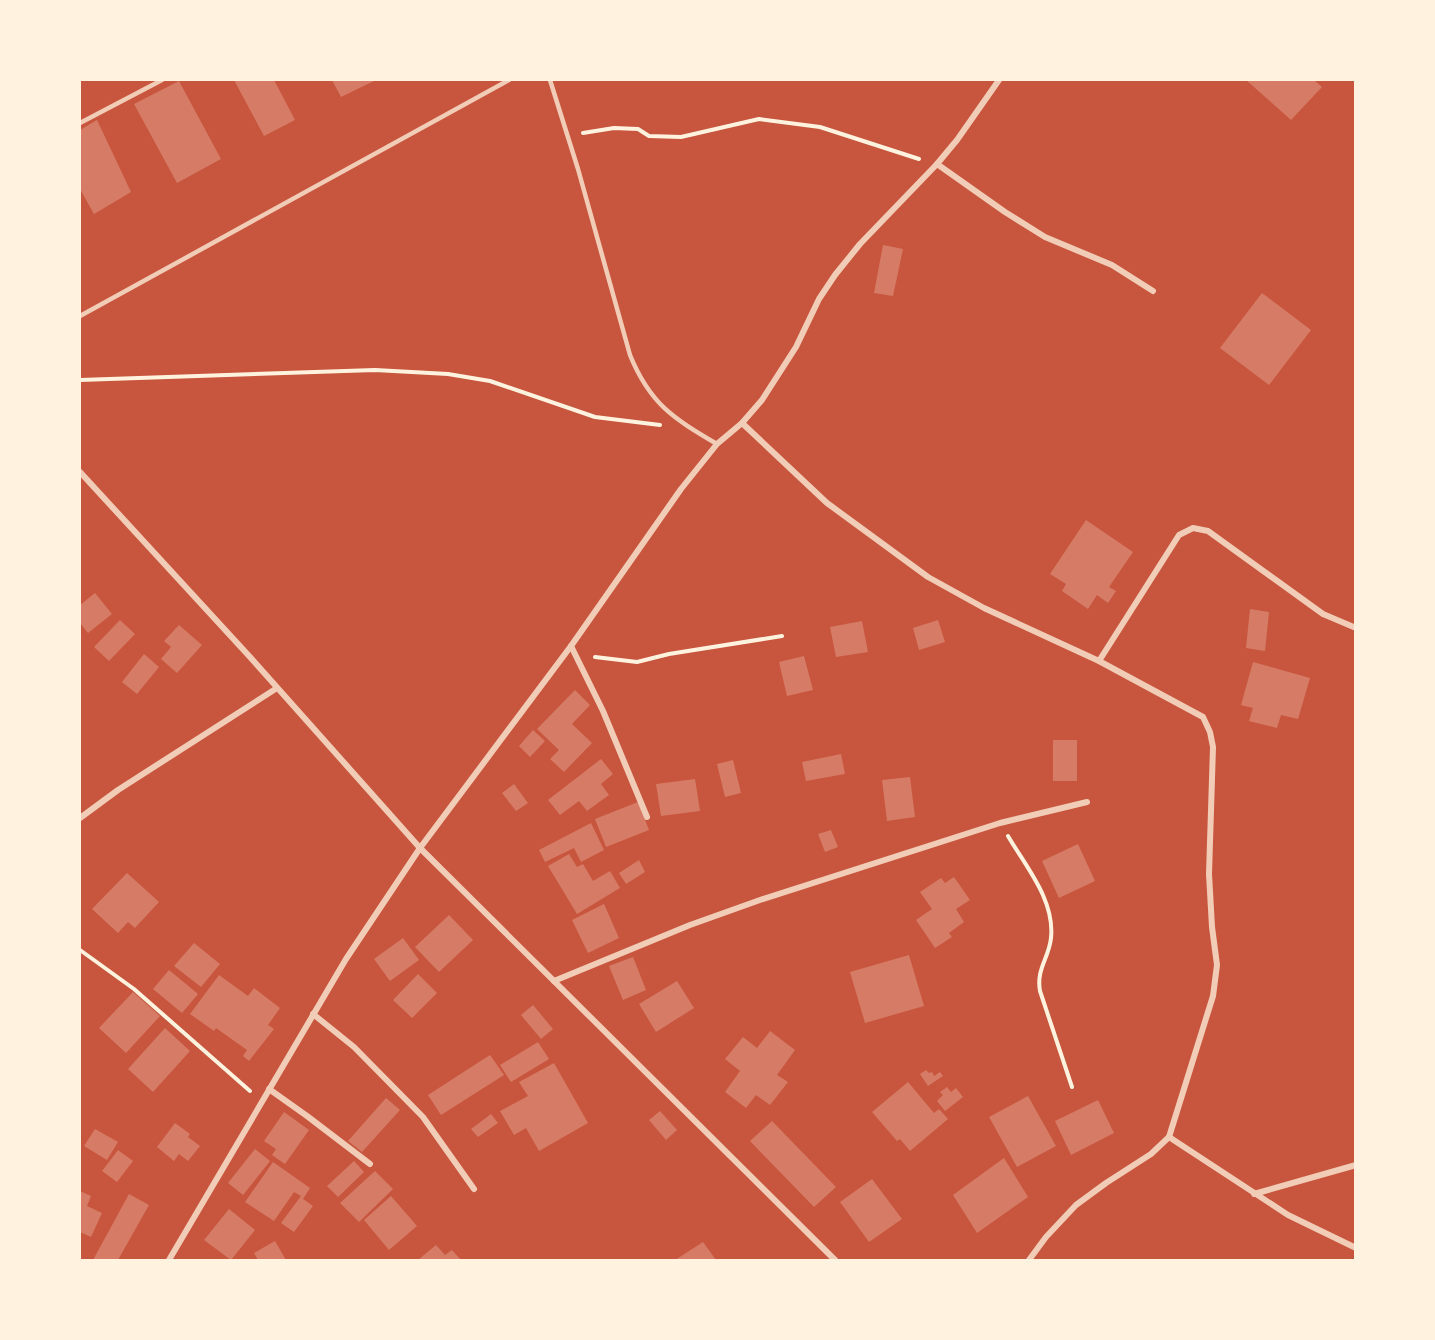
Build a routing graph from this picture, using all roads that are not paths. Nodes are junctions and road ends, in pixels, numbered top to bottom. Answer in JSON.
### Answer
{"nodes":[{"id":1,"x":162,"y":80,"type":"edge"},
{"id":2,"x":509,"y":80,"type":"edge"},
{"id":3,"x":550,"y":80,"type":"edge"},
{"id":4,"x":999,"y":80,"type":"edge"},
{"id":5,"x":80,"y":123,"type":"edge"},
{"id":6,"x":937,"y":164,"type":"junction"},
{"id":7,"x":1154,"y":291,"type":"dead end"},
{"id":8,"x":80,"y":316,"type":"edge"},
{"id":9,"x":742,"y":423,"type":"junction"},
{"id":10,"x":717,"y":444,"type":"junction"},
{"id":11,"x":80,"y":472,"type":"edge"},
{"id":12,"x":1356,"y":628,"type":"edge"},
{"id":13,"x":571,"y":646,"type":"junction"},
{"id":14,"x":1099,"y":661,"type":"junction"},
{"id":15,"x":277,"y":688,"type":"junction"},
{"id":16,"x":1087,"y":802,"type":"dead end"},
{"id":17,"x":647,"y":817,"type":"dead end"},
{"id":18,"x":80,"y":818,"type":"edge"},
{"id":19,"x":420,"y":848,"type":"junction"},
{"id":20,"x":554,"y":981,"type":"junction"},
{"id":21,"x":313,"y":1014,"type":"junction"},
{"id":22,"x":268,"y":1089,"type":"junction"},
{"id":23,"x":1169,"y":1137,"type":"junction"},
{"id":24,"x":370,"y":1164,"type":"dead end"},
{"id":25,"x":1356,"y":1165,"type":"edge"},
{"id":26,"x":474,"y":1188,"type":"dead end"},
{"id":27,"x":1254,"y":1194,"type":"junction"},
{"id":28,"x":1356,"y":1248,"type":"edge"},
{"id":29,"x":169,"y":1260,"type":"edge"},
{"id":30,"x":835,"y":1260,"type":"edge"},
{"id":31,"x":1029,"y":1260,"type":"edge"}],
"edges":[{"from":1,"to":5,"type":"lane"},
{"from":2,"to":8,"type":"lane"},
{"from":3,"to":10,"type":"lane"},
{"from":4,"to":6,"type":"street"},
{"from":6,"to":7,"type":"street"},
{"from":6,"to":9,"type":"street"},
{"from":9,"to":10,"type":"street"},
{"from":9,"to":14,"type":"street"},
{"from":10,"to":13,"type":"street"},
{"from":11,"to":15,"type":"street"},
{"from":12,"to":14,"type":"street"},
{"from":13,"to":17,"type":"street"},
{"from":13,"to":19,"type":"street"},
{"from":14,"to":23,"type":"street"},
{"from":15,"to":18,"type":"street"},
{"from":15,"to":19,"type":"street"},
{"from":16,"to":20,"type":"street"},
{"from":19,"to":20,"type":"street"},
{"from":19,"to":21,"type":"street"},
{"from":20,"to":30,"type":"street"},
{"from":21,"to":22,"type":"street"},
{"from":21,"to":26,"type":"street"},
{"from":22,"to":24,"type":"street"},
{"from":22,"to":29,"type":"street"},
{"from":23,"to":27,"type":"street"},
{"from":23,"to":31,"type":"street"},
{"from":25,"to":27,"type":"street"},
{"from":27,"to":28,"type":"street"}]}
